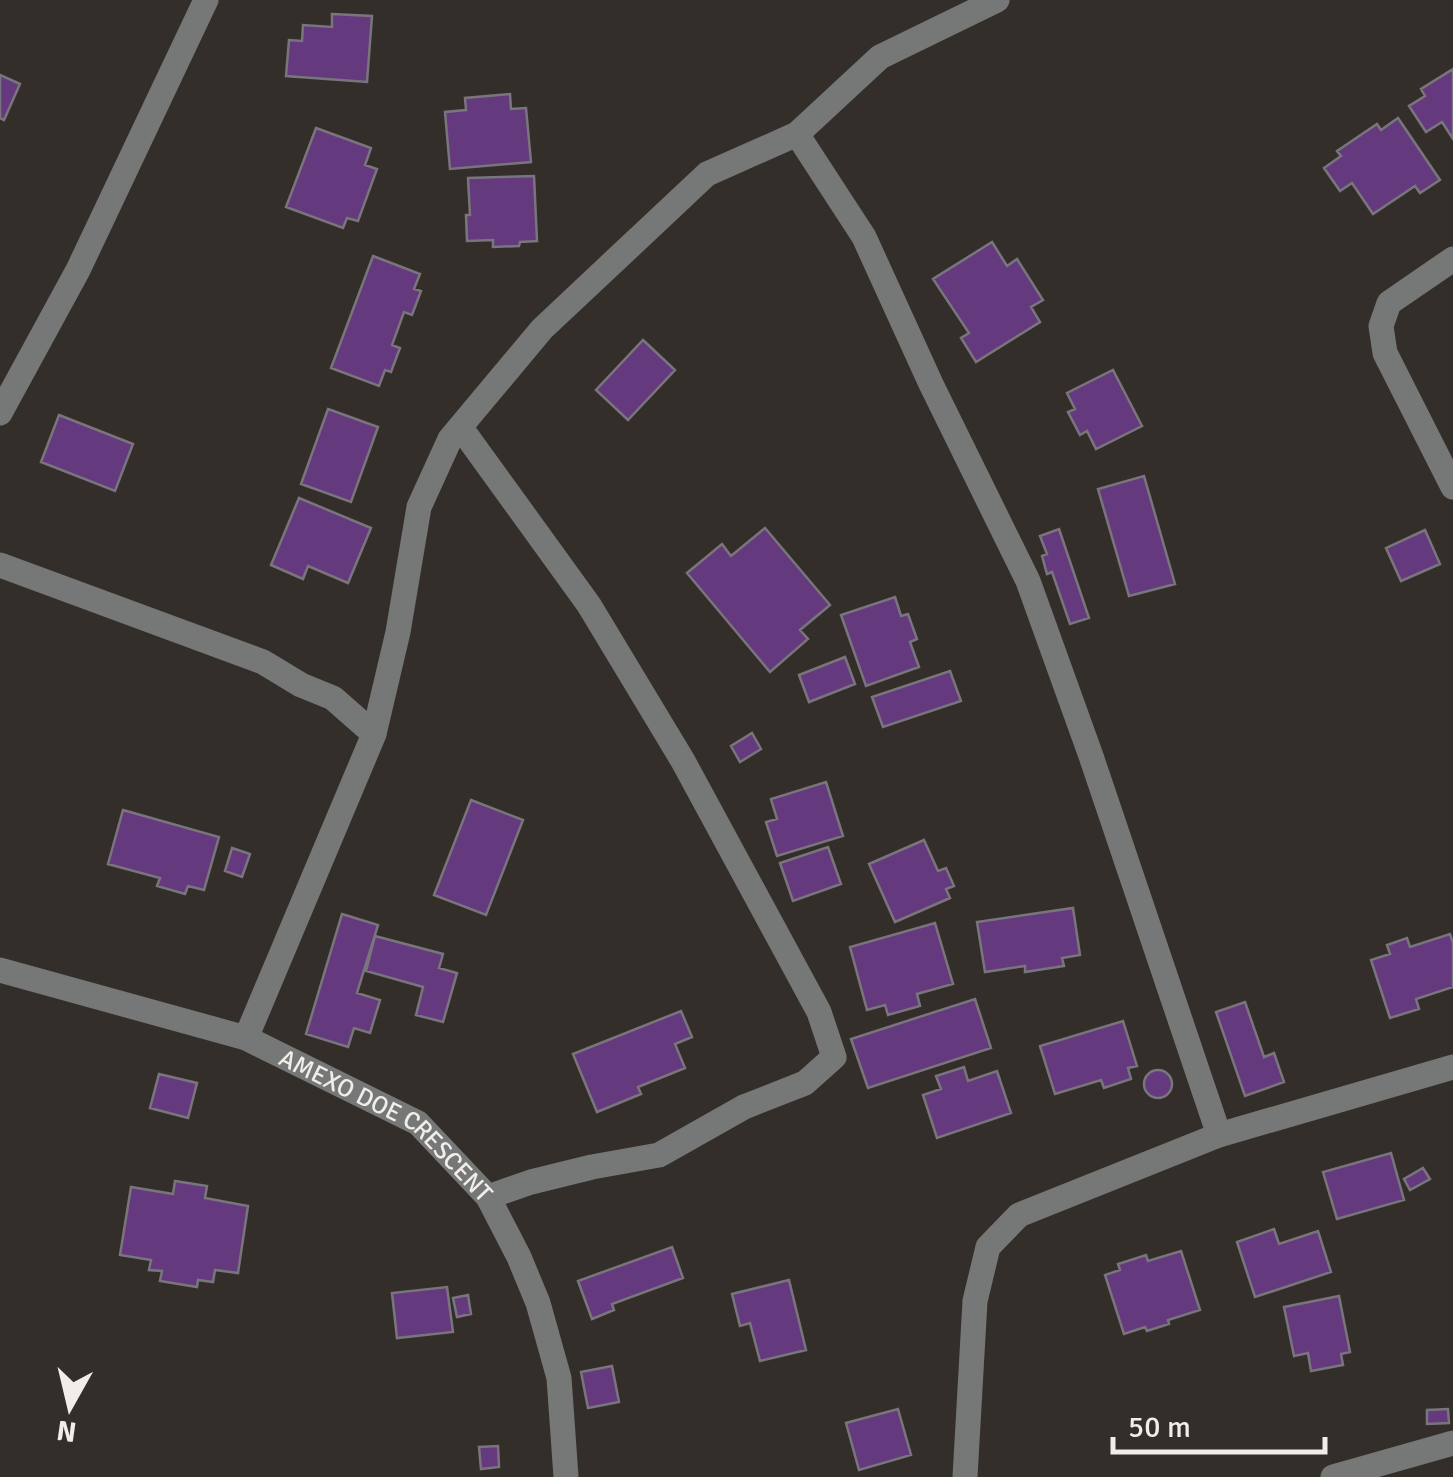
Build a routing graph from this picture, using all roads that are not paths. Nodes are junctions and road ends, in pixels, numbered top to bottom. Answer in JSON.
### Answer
{"nodes":[{"id":1,"x":206,"y":0,"type":"edge"},
{"id":2,"x":997,"y":0,"type":"edge"},
{"id":3,"x":797,"y":134,"type":"junction"},
{"id":4,"x":1453,"y":259,"type":"edge"},
{"id":5,"x":0,"y":413,"type":"edge"},
{"id":6,"x":461,"y":428,"type":"junction"},
{"id":7,"x":1453,"y":487,"type":"edge"},
{"id":8,"x":0,"y":564,"type":"edge"},
{"id":9,"x":374,"y":734,"type":"junction"},
{"id":10,"x":0,"y":970,"type":"edge"},
{"id":11,"x":246,"y":1038,"type":"junction"},
{"id":12,"x":1453,"y":1067,"type":"edge"},
{"id":13,"x":1220,"y":1135,"type":"junction"},
{"id":14,"x":488,"y":1197,"type":"junction"},
{"id":15,"x":1453,"y":1444,"type":"edge"},
{"id":16,"x":566,"y":1477,"type":"edge"},
{"id":17,"x":965,"y":1477,"type":"edge"},
{"id":18,"x":1333,"y":1477,"type":"edge"}],
"edges":[{"from":1,"to":5,"type":"street"},
{"from":2,"to":3,"type":"street"},
{"from":3,"to":6,"type":"street"},
{"from":3,"to":13,"type":"street"},
{"from":4,"to":7,"type":"street"},
{"from":6,"to":9,"type":"street"},
{"from":6,"to":14,"type":"street"},
{"from":8,"to":9,"type":"street"},
{"from":9,"to":11,"type":"street"},
{"from":10,"to":11,"type":"street","name":"AMEXO DOE CRESCENT"},
{"from":11,"to":14,"type":"street","name":"AMEXO DOE CRESCENT"},
{"from":12,"to":13,"type":"street"},
{"from":13,"to":17,"type":"street"},
{"from":14,"to":16,"type":"street","name":"AMEXO DOE CRESCENT"},
{"from":15,"to":18,"type":"street"}]}
